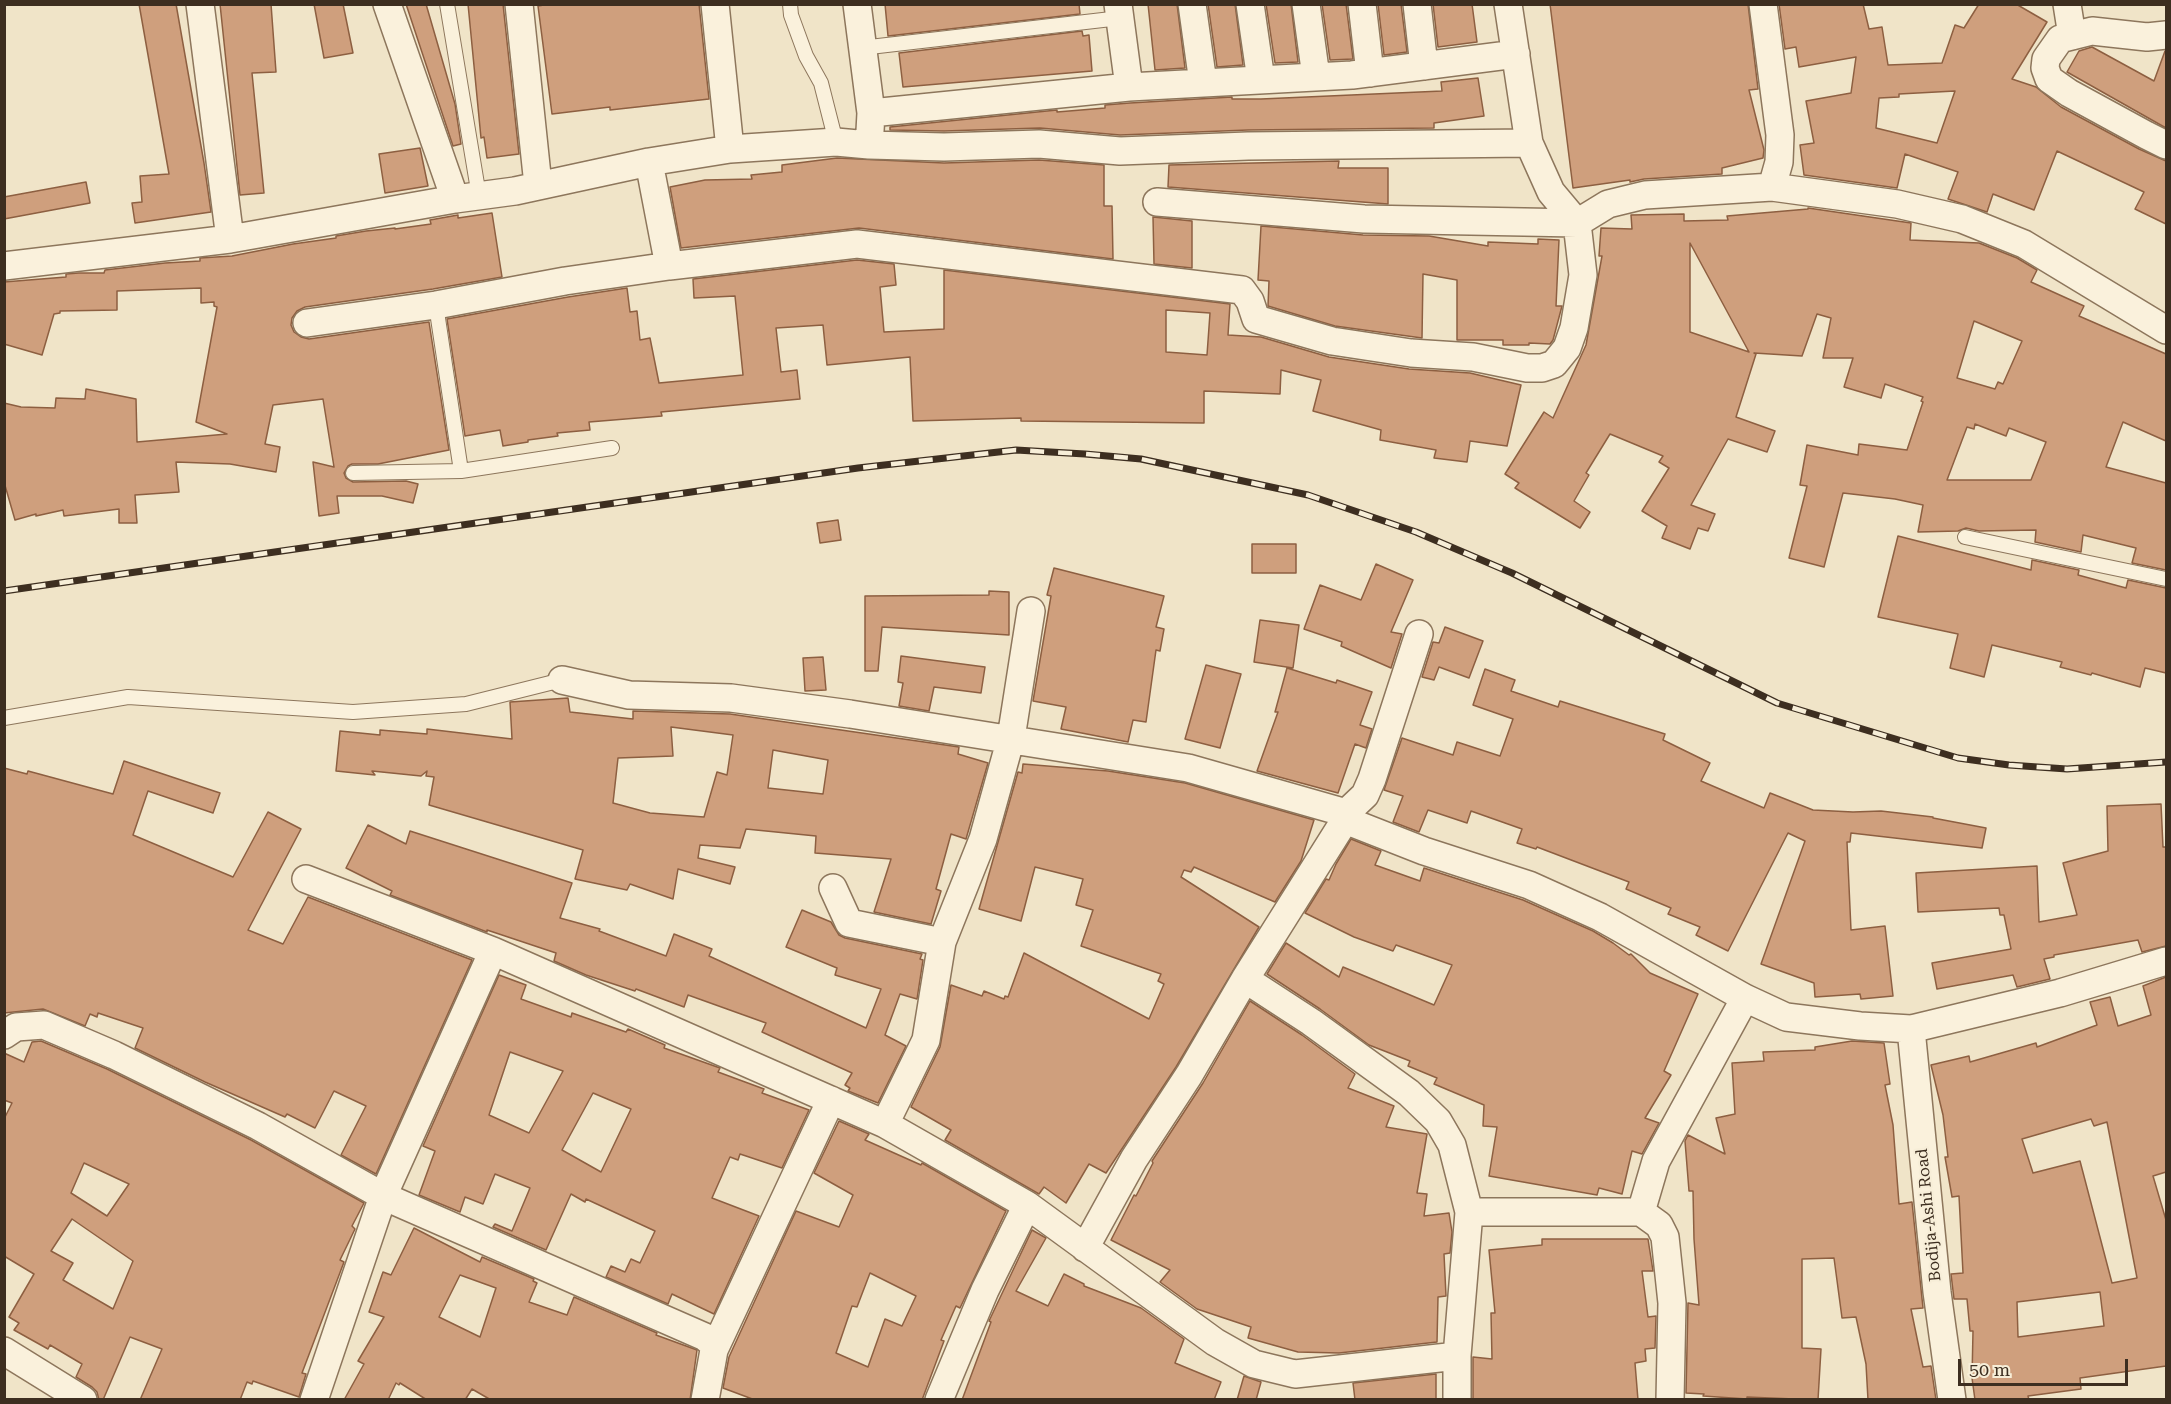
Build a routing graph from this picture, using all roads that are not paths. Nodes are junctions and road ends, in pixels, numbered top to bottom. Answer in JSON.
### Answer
{"nodes":[{"id":1,"x":200,"y":4,"type":"edge"},
{"id":2,"x":387,"y":4,"type":"edge"},
{"id":3,"x":447,"y":4,"type":"edge"},
{"id":4,"x":519,"y":4,"type":"edge"},
{"id":5,"x":715,"y":4,"type":"edge"},
{"id":6,"x":790,"y":4,"type":"edge"},
{"id":7,"x":857,"y":4,"type":"edge"},
{"id":8,"x":1192,"y":4,"type":"edge"},
{"id":9,"x":1250,"y":4,"type":"edge"},
{"id":10,"x":1306,"y":4,"type":"edge"},
{"id":11,"x":1362,"y":4,"type":"edge"},
{"id":12,"x":1417,"y":4,"type":"edge"},
{"id":13,"x":1509,"y":4,"type":"edge"},
{"id":14,"x":1763,"y":4,"type":"edge"},
{"id":15,"x":2067,"y":4,"type":"edge"},
{"id":16,"x":1119,"y":11,"type":"edge"},
{"id":17,"x":2166,"y":35,"type":"edge"},
{"id":18,"x":2072,"y":36,"type":"junction"},
{"id":19,"x":861,"y":48,"type":"junction"},
{"id":20,"x":1516,"y":54,"type":"junction"},
{"id":21,"x":1424,"y":66,"type":"junction"},
{"id":22,"x":1370,"y":73,"type":"junction"},
{"id":23,"x":1316,"y":77,"type":"junction"},
{"id":24,"x":1262,"y":80,"type":"junction"},
{"id":25,"x":1203,"y":83,"type":"junction"},
{"id":26,"x":1129,"y":87,"type":"junction"},
{"id":27,"x":871,"y":113,"type":"junction"},
{"id":28,"x":836,"y":142,"type":"junction"},
{"id":29,"x":1528,"y":143,"type":"junction"},
{"id":30,"x":869,"y":145,"type":"junction"},
{"id":31,"x":2166,"y":145,"type":"edge"},
{"id":32,"x":730,"y":148,"type":"junction"},
{"id":33,"x":649,"y":162,"type":"junction"},
{"id":34,"x":537,"y":185,"type":"junction"},
{"id":35,"x":1772,"y":187,"type":"junction"},
{"id":36,"x":467,"y":197,"type":"junction"},
{"id":37,"x":1157,"y":202,"type":"dead end"},
{"id":38,"x":1577,"y":223,"type":"junction"},
{"id":39,"x":230,"y":239,"type":"junction"},
{"id":40,"x":4,"y":266,"type":"edge"},
{"id":41,"x":669,"y":266,"type":"junction"},
{"id":42,"x":436,"y":305,"type":"junction"},
{"id":43,"x":307,"y":323,"type":"dead end"},
{"id":44,"x":2166,"y":330,"type":"edge"},
{"id":45,"x":612,"y":448,"type":"dead end"},
{"id":46,"x":461,"y":471,"type":"junction"},
{"id":47,"x":353,"y":473,"type":"dead end"},
{"id":48,"x":1965,"y":537,"type":"dead end"},
{"id":49,"x":2166,"y":579,"type":"edge"},
{"id":50,"x":1031,"y":611,"type":"dead end"},
{"id":51,"x":1419,"y":634,"type":"dead end"},
{"id":52,"x":562,"y":680,"type":"joint"},
{"id":53,"x":4,"y":718,"type":"edge"},
{"id":54,"x":1011,"y":738,"type":"junction"},
{"id":55,"x":1345,"y":817,"type":"junction"},
{"id":56,"x":306,"y":879,"type":"dead end"},
{"id":57,"x":833,"y":888,"type":"dead end"},
{"id":58,"x":942,"y":942,"type":"junction"},
{"id":59,"x":493,"y":951,"type":"junction"},
{"id":60,"x":2166,"y":961,"type":"edge"},
{"id":61,"x":1245,"y":979,"type":"junction"},
{"id":62,"x":1745,"y":998,"type":"junction"},
{"id":63,"x":1911,"y":1029,"type":"junction"},
{"id":64,"x":4,"y":1035,"type":"edge"},
{"id":65,"x":831,"y":1100,"type":"junction"},
{"id":66,"x":885,"y":1124,"type":"junction"},
{"id":67,"x":383,"y":1196,"type":"junction"},
{"id":68,"x":1027,"y":1205,"type":"junction"},
{"id":69,"x":1469,"y":1212,"type":"junction"},
{"id":70,"x":1641,"y":1212,"type":"junction"},
{"id":71,"x":1085,"y":1248,"type":"junction"},
{"id":72,"x":714,"y":1350,"type":"junction"},
{"id":73,"x":4,"y":1351,"type":"edge"},
{"id":74,"x":1457,"y":1356,"type":"junction"},
{"id":75,"x":83,"y":1400,"type":"edge"},
{"id":76,"x":314,"y":1400,"type":"edge"},
{"id":77,"x":705,"y":1400,"type":"edge"},
{"id":78,"x":939,"y":1400,"type":"edge"},
{"id":79,"x":1457,"y":1400,"type":"edge"},
{"id":80,"x":1670,"y":1400,"type":"edge"},
{"id":81,"x":1952,"y":1400,"type":"edge"}],
"edges":[{"from":1,"to":39,"type":"street"},
{"from":2,"to":36,"type":"street"},
{"from":3,"to":36,"type":"lane"},
{"from":4,"to":34,"type":"street"},
{"from":5,"to":32,"type":"street"},
{"from":6,"to":28,"type":"lane"},
{"from":7,"to":19,"type":"street"},
{"from":8,"to":25,"type":"street"},
{"from":9,"to":24,"type":"street"},
{"from":10,"to":23,"type":"street"},
{"from":11,"to":22,"type":"street"},
{"from":12,"to":21,"type":"street"},
{"from":13,"to":20,"type":"street"},
{"from":14,"to":35,"type":"street"},
{"from":15,"to":18,"type":"street"},
{"from":16,"to":19,"type":"lane"},
{"from":16,"to":26,"type":"street"},
{"from":17,"to":18,"type":"street"},
{"from":18,"to":31,"type":"street"},
{"from":19,"to":27,"type":"street"},
{"from":20,"to":21,"type":"street"},
{"from":20,"to":29,"type":"street"},
{"from":21,"to":22,"type":"street"},
{"from":22,"to":23,"type":"street"},
{"from":23,"to":24,"type":"street"},
{"from":24,"to":25,"type":"street"},
{"from":25,"to":26,"type":"street"},
{"from":26,"to":27,"type":"street"},
{"from":27,"to":30,"type":"street"},
{"from":28,"to":30,"type":"street"},
{"from":28,"to":32,"type":"street"},
{"from":29,"to":30,"type":"street"},
{"from":29,"to":38,"type":"street"},
{"from":32,"to":33,"type":"street"},
{"from":33,"to":34,"type":"street"},
{"from":33,"to":41,"type":"street"},
{"from":34,"to":36,"type":"street"},
{"from":35,"to":38,"type":"street"},
{"from":35,"to":44,"type":"street"},
{"from":36,"to":39,"type":"street"},
{"from":37,"to":38,"type":"street"},
{"from":38,"to":41,"type":"street"},
{"from":39,"to":40,"type":"street"},
{"from":41,"to":42,"type":"street"},
{"from":42,"to":43,"type":"street"},
{"from":42,"to":46,"type":"lane"},
{"from":45,"to":46,"type":"lane"},
{"from":46,"to":47,"type":"lane"},
{"from":48,"to":49,"type":"lane"},
{"from":50,"to":54,"type":"street"},
{"from":51,"to":55,"type":"street"},
{"from":52,"to":53,"type":"lane"},
{"from":52,"to":54,"type":"street"},
{"from":54,"to":55,"type":"street"},
{"from":54,"to":58,"type":"street"},
{"from":55,"to":61,"type":"street"},
{"from":55,"to":62,"type":"street"},
{"from":56,"to":59,"type":"street"},
{"from":57,"to":58,"type":"street"},
{"from":58,"to":66,"type":"street"},
{"from":59,"to":65,"type":"street"},
{"from":59,"to":67,"type":"street"},
{"from":60,"to":63,"type":"street"},
{"from":61,"to":69,"type":"street"},
{"from":61,"to":71,"type":"street"},
{"from":62,"to":63,"type":"street"},
{"from":62,"to":70,"type":"street"},
{"from":63,"to":81,"type":"street","name":"Bodija-Ashi Road"},
{"from":64,"to":67,"type":"street"},
{"from":65,"to":66,"type":"street"},
{"from":65,"to":72,"type":"street"},
{"from":66,"to":68,"type":"street"},
{"from":67,"to":72,"type":"street"},
{"from":67,"to":76,"type":"street"},
{"from":68,"to":71,"type":"street"},
{"from":68,"to":78,"type":"street"},
{"from":69,"to":70,"type":"street"},
{"from":69,"to":74,"type":"street"},
{"from":70,"to":80,"type":"street"},
{"from":71,"to":74,"type":"street"},
{"from":72,"to":77,"type":"street"},
{"from":73,"to":75,"type":"street"},
{"from":74,"to":79,"type":"street"}]}
